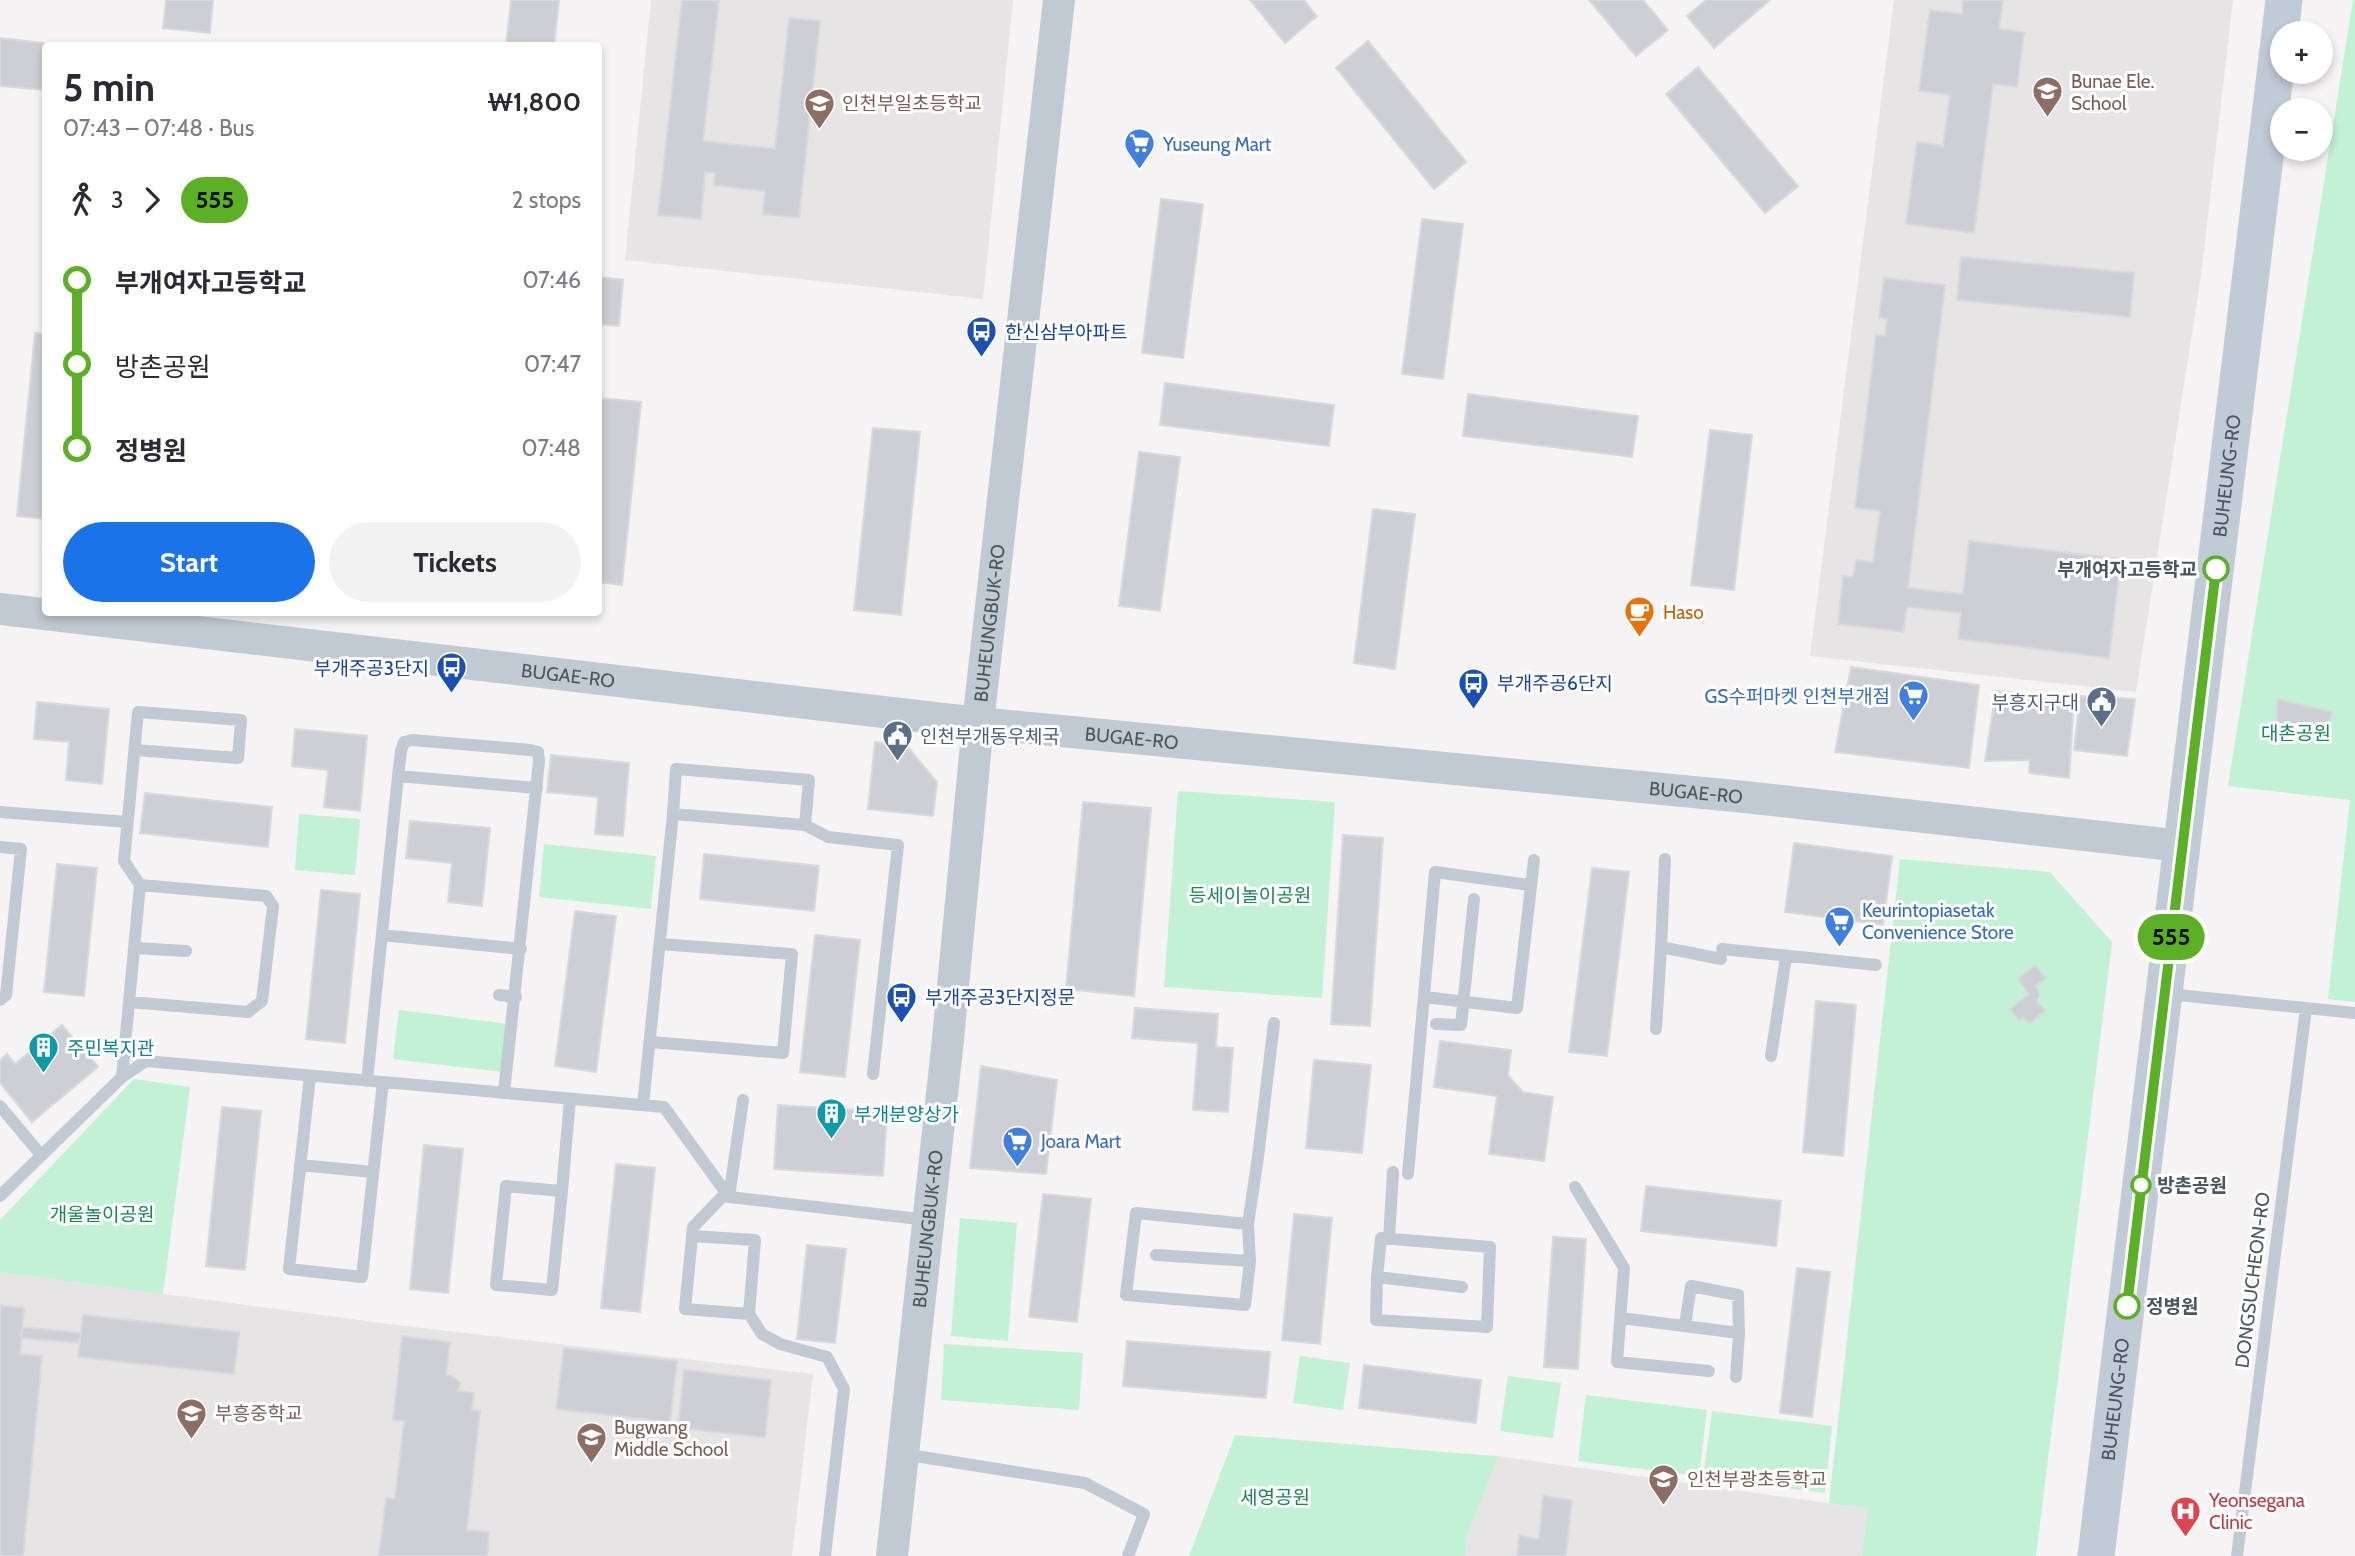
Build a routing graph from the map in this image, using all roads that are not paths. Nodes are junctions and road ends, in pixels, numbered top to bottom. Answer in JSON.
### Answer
{"nodes":[{"id":1,"x":1059,"y":0,"type":"edge"},
{"id":2,"x":2284,"y":0,"type":"edge"},
{"id":3,"x":0,"y":609,"type":"edge"},
{"id":4,"x":42,"y":614,"type":"edge"},
{"id":5,"x":60,"y":616,"type":"edge"},
{"id":6,"x":978,"y":723,"type":"junction"},
{"id":7,"x":135,"y":750,"type":"junction"},
{"id":8,"x":398,"y":776,"type":"junction"},
{"id":9,"x":537,"y":788,"type":"junction"},
{"id":10,"x":0,"y":812,"type":"edge"},
{"id":11,"x":673,"y":814,"type":"junction"},
{"id":12,"x":127,"y":822,"type":"junction"},
{"id":13,"x":805,"y":825,"type":"junction"},
{"id":14,"x":2182,"y":846,"type":"junction"},
{"id":15,"x":0,"y":847,"type":"edge"},
{"id":16,"x":1665,"y":859,"type":"dead end"},
{"id":17,"x":1534,"y":860,"type":"dead end"},
{"id":18,"x":140,"y":885,"type":"junction"},
{"id":19,"x":1530,"y":886,"type":"junction"},
{"id":20,"x":1474,"y":899,"type":"dead end"},
{"id":21,"x":382,"y":935,"type":"junction"},
{"id":22,"x":660,"y":943,"type":"junction"},
{"id":23,"x":1661,"y":947,"type":"junction"},
{"id":24,"x":135,"y":948,"type":"junction"},
{"id":25,"x":521,"y":949,"type":"junction"},
{"id":26,"x":186,"y":951,"type":"dead end"},
{"id":27,"x":1786,"y":957,"type":"junction"},
{"id":28,"x":1876,"y":965,"type":"dead end"},
{"id":29,"x":2164,"y":994,"type":"junction"},
{"id":30,"x":499,"y":995,"type":"dead end"},
{"id":31,"x":516,"y":997,"type":"junction"},
{"id":32,"x":1425,"y":997,"type":"junction"},
{"id":33,"x":0,"y":1000,"type":"edge"},
{"id":34,"x":1464,"y":1001,"type":"junction"},
{"id":35,"x":129,"y":1002,"type":"junction"},
{"id":36,"x":2306,"y":1008,"type":"junction"},
{"id":37,"x":2355,"y":1013,"type":"edge"},
{"id":38,"x":1274,"y":1023,"type":"dead end"},
{"id":39,"x":1436,"y":1024,"type":"dead end"},
{"id":40,"x":1656,"y":1029,"type":"dead end"},
{"id":41,"x":651,"y":1041,"type":"junction"},
{"id":42,"x":1771,"y":1056,"type":"dead end"},
{"id":43,"x":873,"y":1074,"type":"dead end"},
{"id":44,"x":310,"y":1076,"type":"junction"},
{"id":45,"x":122,"y":1077,"type":"junction"},
{"id":46,"x":367,"y":1081,"type":"junction"},
{"id":47,"x":383,"y":1082,"type":"junction"},
{"id":48,"x":504,"y":1093,"type":"junction"},
{"id":49,"x":570,"y":1099,"type":"junction"},
{"id":50,"x":743,"y":1100,"type":"dead end"},
{"id":51,"x":643,"y":1105,"type":"junction"},
{"id":52,"x":0,"y":1106,"type":"edge"},
{"id":53,"x":41,"y":1155,"type":"junction"},
{"id":54,"x":300,"y":1165,"type":"junction"},
{"id":55,"x":373,"y":1172,"type":"junction"},
{"id":56,"x":1393,"y":1172,"type":"dead end"},
{"id":57,"x":1408,"y":1174,"type":"dead end"},
{"id":58,"x":1575,"y":1187,"type":"dead end"},
{"id":59,"x":562,"y":1191,"type":"junction"},
{"id":60,"x":728,"y":1195,"type":"junction"},
{"id":61,"x":0,"y":1196,"type":"edge"},
{"id":62,"x":928,"y":1220,"type":"junction"},
{"id":63,"x":1248,"y":1224,"type":"junction"},
{"id":64,"x":692,"y":1236,"type":"junction"},
{"id":65,"x":1389,"y":1239,"type":"junction"},
{"id":66,"x":1156,"y":1255,"type":"dead end"},
{"id":67,"x":1250,"y":1261,"type":"junction"},
{"id":68,"x":1377,"y":1276,"type":"junction"},
{"id":69,"x":1462,"y":1287,"type":"dead end"},
{"id":70,"x":750,"y":1314,"type":"junction"},
{"id":71,"x":1621,"y":1318,"type":"junction"},
{"id":72,"x":1685,"y":1325,"type":"junction"},
{"id":73,"x":1739,"y":1333,"type":"junction"},
{"id":74,"x":1709,"y":1371,"type":"dead end"},
{"id":75,"x":1735,"y":1377,"type":"dead end"},
{"id":76,"x":903,"y":1454,"type":"junction"},
{"id":77,"x":825,"y":1556,"type":"edge"},
{"id":78,"x":892,"y":1556,"type":"edge"},
{"id":79,"x":1128,"y":1556,"type":"edge"},
{"id":80,"x":2096,"y":1556,"type":"edge"},
{"id":81,"x":2237,"y":1556,"type":"edge"}],
"edges":[{"from":1,"to":6,"type":"street","name":"BUHEUNGBUK-RO"},
{"from":2,"to":14,"type":"main road","name":"BUHEUNG-RO"},
{"from":3,"to":4,"type":"street","name":"BUGAE-RO"},
{"from":5,"to":6,"type":"street","name":"BUGAE-RO"},
{"from":6,"to":14,"type":"street","name":"BUGAE-RO"},
{"from":6,"to":62,"type":"street","name":"BUHEUNGBUK-RO"},
{"from":7,"to":7,"type":"lane"},
{"from":7,"to":12,"type":"lane"},
{"from":8,"to":9,"type":"lane"},
{"from":8,"to":9,"type":"lane"},
{"from":8,"to":21,"type":"lane"},
{"from":9,"to":25,"type":"lane"},
{"from":10,"to":12,"type":"lane"},
{"from":11,"to":13,"type":"lane"},
{"from":11,"to":13,"type":"lane"},
{"from":11,"to":22,"type":"lane"},
{"from":12,"to":18,"type":"lane"},
{"from":13,"to":43,"type":"lane"},
{"from":14,"to":29,"type":"main road","name":"BUHEUNG-RO"},
{"from":15,"to":33,"type":"lane"},
{"from":16,"to":23,"type":"lane"},
{"from":17,"to":19,"type":"lane"},
{"from":18,"to":24,"type":"lane"},
{"from":18,"to":35,"type":"lane"},
{"from":19,"to":32,"type":"lane"},
{"from":19,"to":34,"type":"lane"},
{"from":20,"to":34,"type":"lane"},
{"from":21,"to":25,"type":"lane"},
{"from":21,"to":46,"type":"lane"},
{"from":22,"to":41,"type":"lane"},
{"from":22,"to":41,"type":"lane"},
{"from":23,"to":27,"type":"lane"},
{"from":23,"to":40,"type":"lane"},
{"from":24,"to":26,"type":"lane"},
{"from":24,"to":35,"type":"lane"},
{"from":25,"to":31,"type":"lane"},
{"from":27,"to":28,"type":"lane"},
{"from":27,"to":42,"type":"lane"},
{"from":29,"to":36,"type":"lane"},
{"from":29,"to":80,"type":"main road","name":"BUHEUNG-RO"},
{"from":30,"to":31,"type":"lane"},
{"from":31,"to":48,"type":"lane"},
{"from":32,"to":34,"type":"lane"},
{"from":32,"to":57,"type":"lane"},
{"from":34,"to":39,"type":"lane"},
{"from":35,"to":45,"type":"lane"},
{"from":36,"to":37,"type":"lane"},
{"from":36,"to":81,"type":"lane","name":"DONGSUCHEON-RO"},
{"from":38,"to":63,"type":"lane"},
{"from":41,"to":51,"type":"lane"},
{"from":44,"to":45,"type":"lane"},
{"from":44,"to":46,"type":"lane"},
{"from":44,"to":54,"type":"lane"},
{"from":45,"to":53,"type":"lane"},
{"from":46,"to":47,"type":"lane"},
{"from":47,"to":48,"type":"lane"},
{"from":47,"to":55,"type":"lane"},
{"from":48,"to":49,"type":"lane"},
{"from":49,"to":51,"type":"lane"},
{"from":49,"to":59,"type":"lane"},
{"from":50,"to":60,"type":"lane"},
{"from":51,"to":60,"type":"lane"},
{"from":52,"to":53,"type":"lane"},
{"from":53,"to":61,"type":"lane"},
{"from":54,"to":55,"type":"lane"},
{"from":54,"to":55,"type":"lane"},
{"from":56,"to":65,"type":"lane"},
{"from":58,"to":71,"type":"lane"},
{"from":59,"to":59,"type":"lane"},
{"from":60,"to":62,"type":"lane"},
{"from":60,"to":64,"type":"lane"},
{"from":62,"to":76,"type":"street","name":"BUHEUNGBUK-RO"},
{"from":63,"to":67,"type":"lane"},
{"from":63,"to":67,"type":"lane"},
{"from":64,"to":70,"type":"lane"},
{"from":64,"to":70,"type":"lane"},
{"from":65,"to":68,"type":"lane"},
{"from":65,"to":68,"type":"lane"},
{"from":66,"to":67,"type":"lane"},
{"from":68,"to":69,"type":"lane"},
{"from":70,"to":77,"type":"lane"},
{"from":71,"to":72,"type":"lane"},
{"from":71,"to":74,"type":"lane"},
{"from":72,"to":73,"type":"lane"},
{"from":72,"to":73,"type":"lane"},
{"from":73,"to":75,"type":"lane"},
{"from":76,"to":78,"type":"street","name":"BUHEUNGBUK-RO"},
{"from":76,"to":79,"type":"lane"}]}
